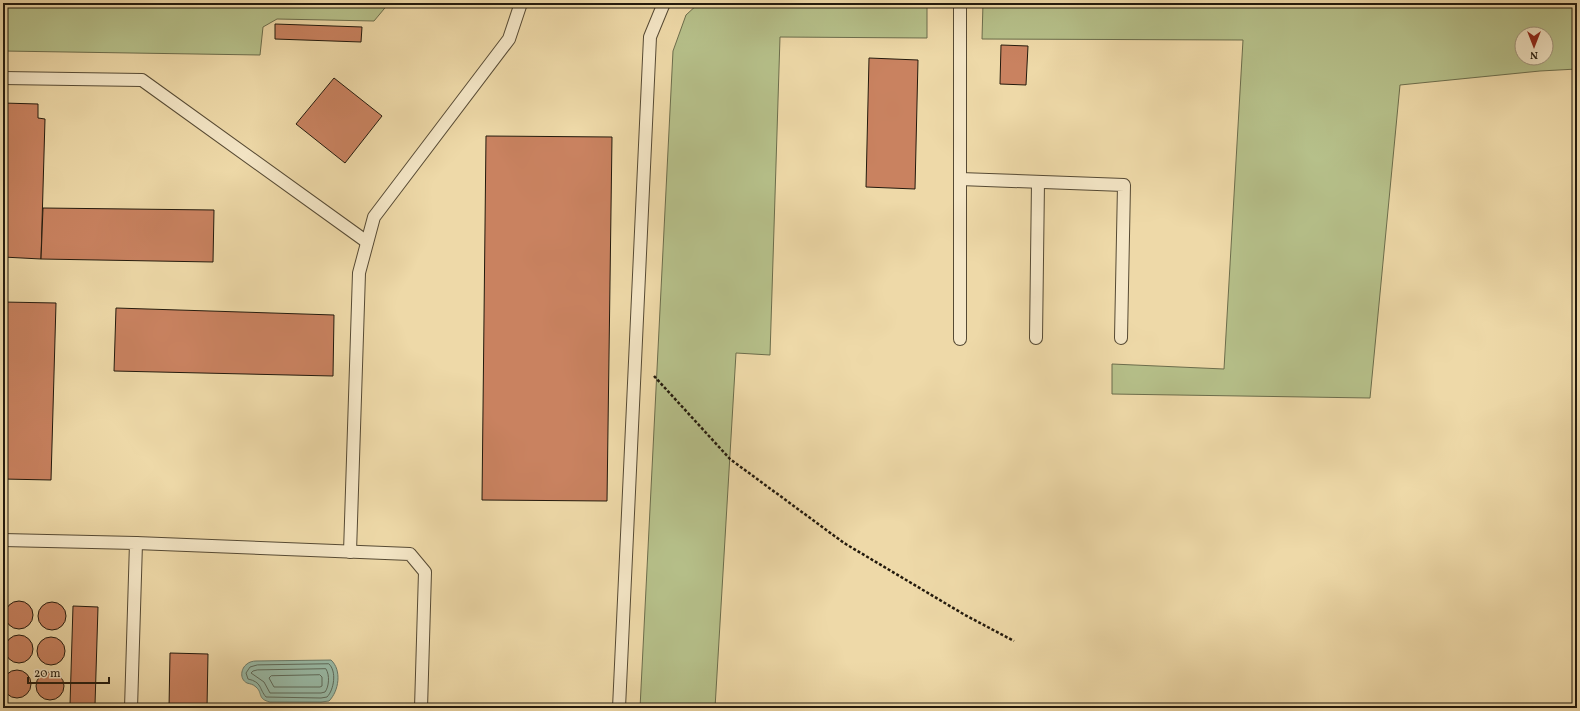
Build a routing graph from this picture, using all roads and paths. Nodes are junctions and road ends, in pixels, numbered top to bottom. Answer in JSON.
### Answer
{"nodes":[{"id":1,"x":521,"y":3,"type":"edge"},
{"id":2,"x":664,"y":3,"type":"edge"},
{"id":3,"x":960,"y":3,"type":"edge"},
{"id":4,"x":3,"y":78,"type":"edge"},
{"id":5,"x":960,"y":179,"type":"junction"},
{"id":6,"x":1038,"y":182,"type":"junction"},
{"id":7,"x":367,"y":242,"type":"junction"},
{"id":8,"x":1036,"y":338,"type":"dead end"},
{"id":9,"x":1121,"y":338,"type":"dead end"},
{"id":10,"x":960,"y":339,"type":"dead end"},
{"id":11,"x":635,"y":355,"type":"junction"},
{"id":12,"x":3,"y":540,"type":"edge"},
{"id":13,"x":136,"y":542,"type":"junction"},
{"id":14,"x":350,"y":552,"type":"junction"},
{"id":15,"x":1014,"y":641,"type":"dead end"},
{"id":16,"x":131,"y":708,"type":"edge"},
{"id":17,"x":421,"y":708,"type":"edge"},
{"id":18,"x":619,"y":708,"type":"edge"}],
"edges":[{"from":1,"to":7,"type":"lane"},
{"from":2,"to":11,"type":"lane"},
{"from":3,"to":5,"type":"lane"},
{"from":4,"to":7,"type":"lane"},
{"from":5,"to":6,"type":"lane"},
{"from":5,"to":10,"type":"lane"},
{"from":6,"to":8,"type":"lane"},
{"from":6,"to":9,"type":"lane"},
{"from":7,"to":14,"type":"lane"},
{"from":11,"to":15,"type":"path"},
{"from":11,"to":18,"type":"lane"},
{"from":12,"to":13,"type":"lane"},
{"from":13,"to":14,"type":"lane"},
{"from":13,"to":16,"type":"lane"},
{"from":14,"to":17,"type":"lane"}]}
